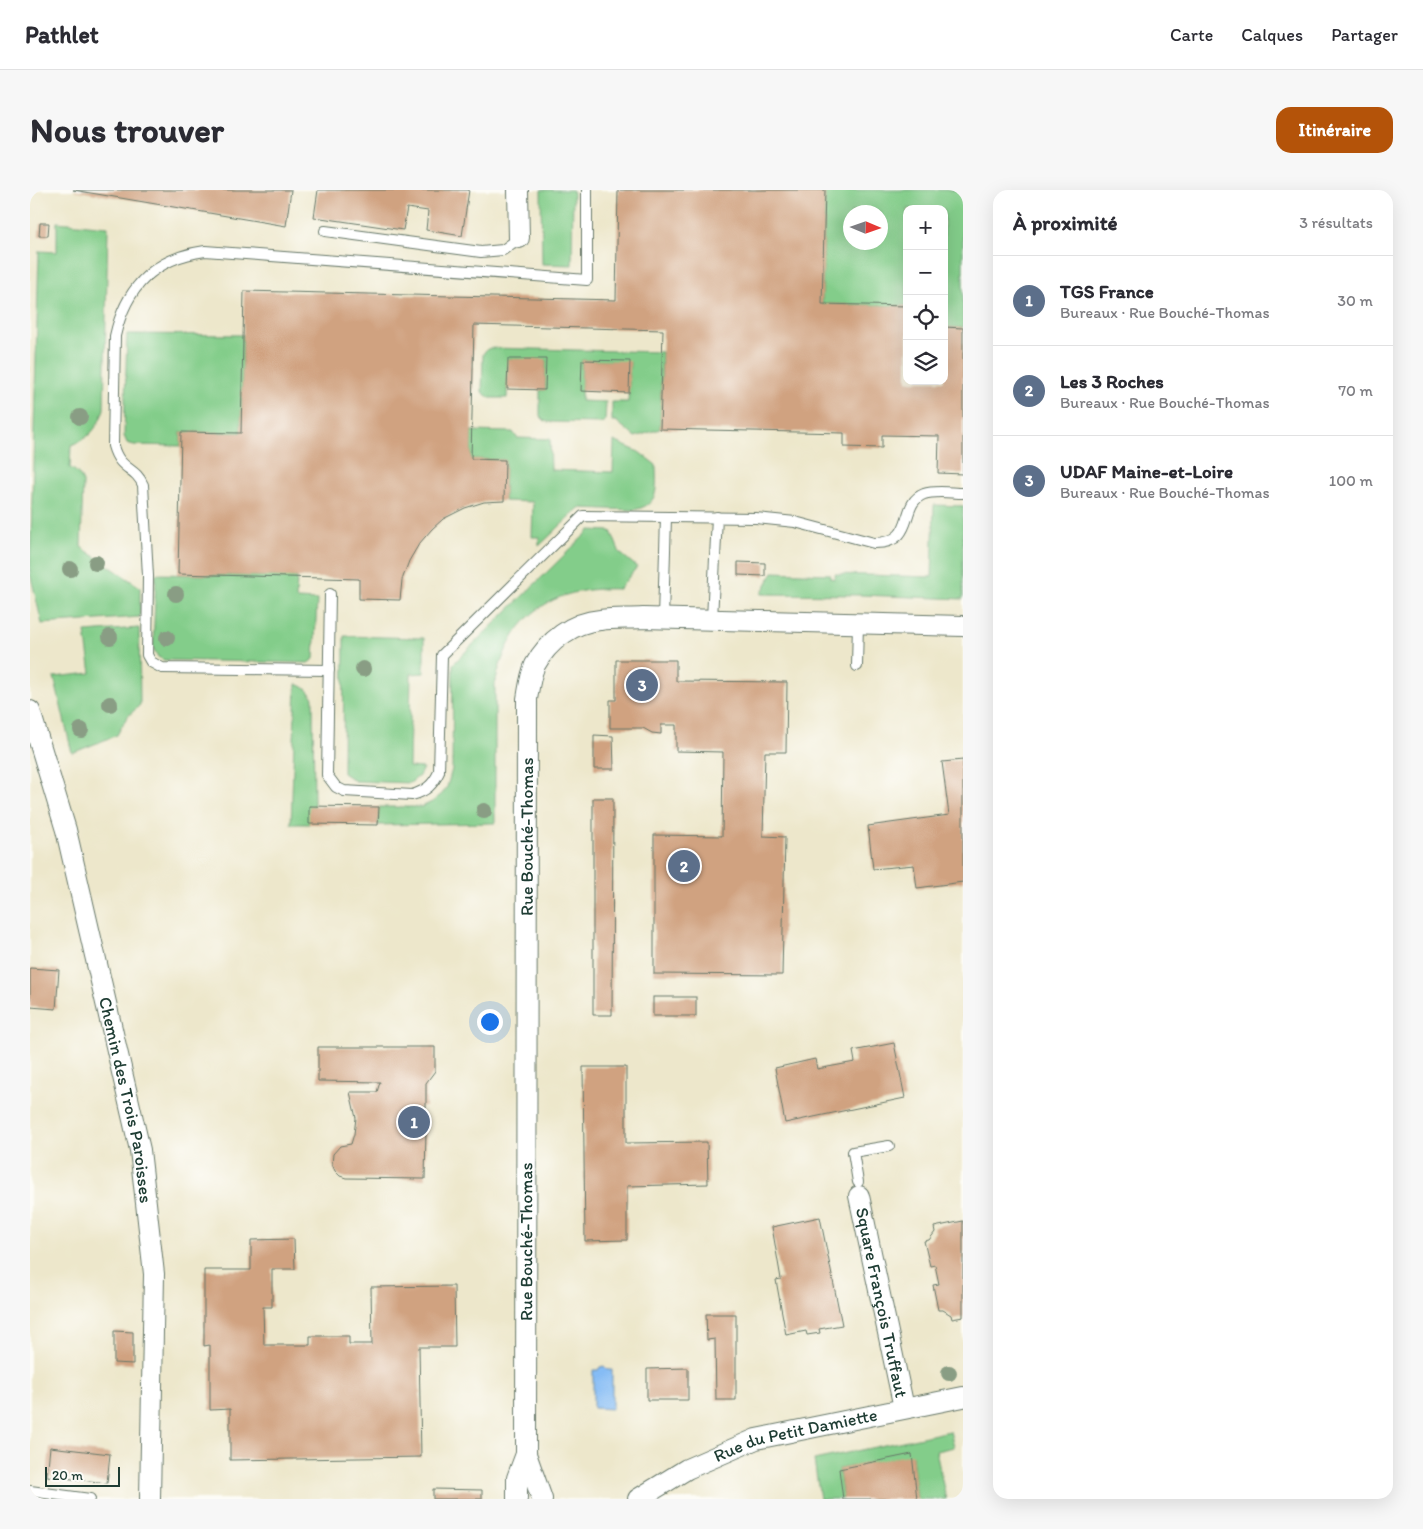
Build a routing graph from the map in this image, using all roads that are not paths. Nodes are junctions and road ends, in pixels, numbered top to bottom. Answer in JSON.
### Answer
{"nodes":[{"id":1,"x":518,"y":190,"type":"edge"},
{"id":2,"x":587,"y":190,"type":"edge"},
{"id":3,"x":325,"y":231,"type":"dead end"},
{"id":4,"x":519,"y":238,"type":"joint"},
{"id":5,"x":963,"y":493,"type":"edge"},
{"id":6,"x":666,"y":517,"type":"junction"},
{"id":7,"x":717,"y":517,"type":"junction"},
{"id":8,"x":330,"y":594,"type":"dead end"},
{"id":9,"x":663,"y":618,"type":"junction"},
{"id":10,"x":712,"y":619,"type":"junction"},
{"id":11,"x":858,"y":623,"type":"junction"},
{"id":12,"x":963,"y":626,"type":"edge"},
{"id":13,"x":857,"y":666,"type":"dead end"},
{"id":14,"x":329,"y":670,"type":"junction"},
{"id":15,"x":30,"y":711,"type":"edge"},
{"id":16,"x":889,"y":1146,"type":"dead end"},
{"id":17,"x":859,"y":1189,"type":"joint"},
{"id":18,"x":963,"y":1396,"type":"edge"},
{"id":19,"x":904,"y":1408,"type":"junction"},
{"id":20,"x":526,"y":1454,"type":"junction"},
{"id":21,"x":30,"y":1491,"type":"edge"},
{"id":22,"x":90,"y":1499,"type":"edge"},
{"id":23,"x":150,"y":1499,"type":"edge"},
{"id":24,"x":518,"y":1499,"type":"edge"},
{"id":25,"x":542,"y":1499,"type":"edge"},
{"id":26,"x":638,"y":1499,"type":"edge"}],
"edges":[{"from":1,"to":4,"type":"street"},
{"from":2,"to":14,"type":"lane"},
{"from":3,"to":4,"type":"lane"},
{"from":5,"to":7,"type":"lane"},
{"from":6,"to":7,"type":"lane"},
{"from":6,"to":9,"type":"lane"},
{"from":6,"to":14,"type":"lane"},
{"from":7,"to":10,"type":"lane"},
{"from":8,"to":14,"type":"lane"},
{"from":9,"to":10,"type":"street","name":"Rue Bouché-Thomas"},
{"from":9,"to":20,"type":"street","name":"Rue Bouché-Thomas"},
{"from":10,"to":11,"type":"street","name":"Rue Bouché-Thomas"},
{"from":11,"to":12,"type":"street","name":"Rue Bouché-Thomas"},
{"from":11,"to":13,"type":"lane"},
{"from":15,"to":23,"type":"street","name":"Chemin des Trois Paroisses"},
{"from":16,"to":17,"type":"lane"},
{"from":17,"to":19,"type":"street","name":"Square François Truffaut"},
{"from":18,"to":19,"type":"street","name":"Rue du Petit Damiette"},
{"from":19,"to":26,"type":"street","name":"Rue du Petit Damiette"},
{"from":20,"to":24,"type":"street","name":"Rue Bouché-Thomas"},
{"from":20,"to":25,"type":"street","name":"Rue Bouché-Thomas"},
{"from":21,"to":22,"type":"lane"}]}
